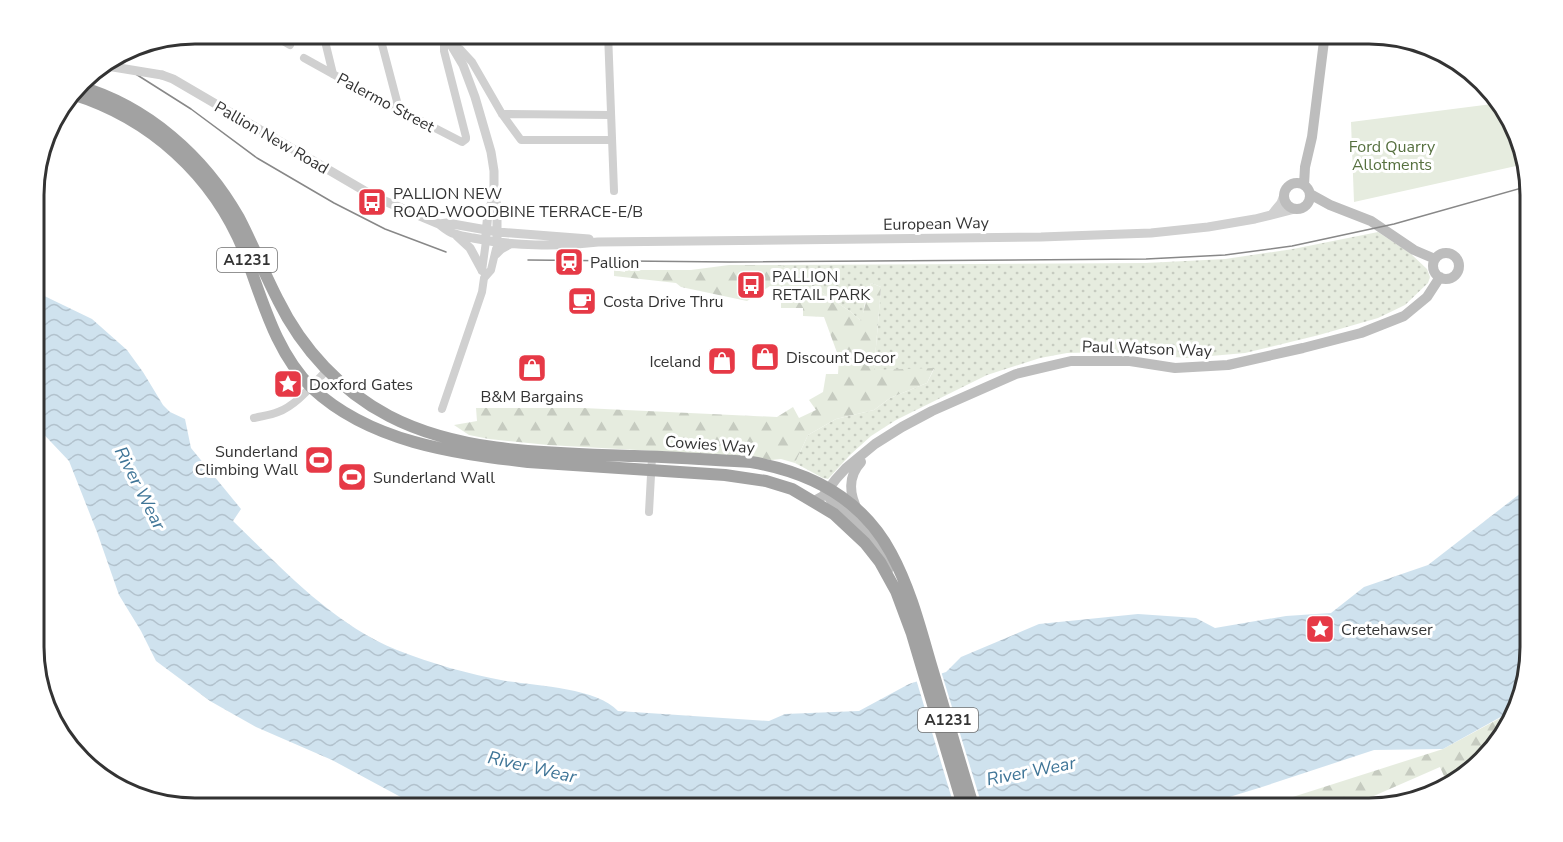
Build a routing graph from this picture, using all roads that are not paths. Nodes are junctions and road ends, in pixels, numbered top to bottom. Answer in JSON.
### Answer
{"nodes":[{"id":1,"x":326,"y":44,"type":"edge"},
{"id":2,"x":382,"y":44,"type":"edge"},
{"id":3,"x":444,"y":44,"type":"edge"},
{"id":4,"x":450,"y":44,"type":"edge"},
{"id":5,"x":608,"y":44,"type":"edge"},
{"id":6,"x":1323,"y":44,"type":"edge"},
{"id":7,"x":453,"y":48,"type":"junction"},
{"id":8,"x":304,"y":58,"type":"dead end"},
{"id":9,"x":114,"y":67,"type":"edge"},
{"id":10,"x":333,"y":74,"type":"junction"},
{"id":11,"x":87,"y":89,"type":"edge"},
{"id":12,"x":80,"y":97,"type":"edge"},
{"id":13,"x":399,"y":109,"type":"junction"},
{"id":14,"x":502,"y":114,"type":"junction"},
{"id":15,"x":611,"y":115,"type":"junction"},
{"id":16,"x":612,"y":140,"type":"junction"},
{"id":17,"x":614,"y":191,"type":"dead end"},
{"id":18,"x":1304,"y":191,"type":"junction"},
{"id":19,"x":1284,"y":195,"type":"junction"},
{"id":20,"x":494,"y":197,"type":"junction"},
{"id":21,"x":1295,"y":209,"type":"junction"},
{"id":22,"x":1272,"y":214,"type":"junction"},
{"id":23,"x":440,"y":224,"type":"junction"},
{"id":24,"x":486,"y":230,"type":"junction"},
{"id":25,"x":455,"y":234,"type":"junction"},
{"id":26,"x":498,"y":237,"type":"junction"},
{"id":27,"x":486,"y":241,"type":"junction"},
{"id":28,"x":598,"y":242,"type":"junction"},
{"id":29,"x":512,"y":244,"type":"junction"},
{"id":30,"x":496,"y":254,"type":"junction"},
{"id":31,"x":1435,"y":259,"type":"junction"},
{"id":32,"x":483,"y":274,"type":"junction"},
{"id":33,"x":1440,"y":277,"type":"junction"},
{"id":34,"x":327,"y":370,"type":"junction"},
{"id":35,"x":311,"y":386,"type":"junction"},
{"id":36,"x":442,"y":409,"type":"dead end"},
{"id":37,"x":254,"y":418,"type":"dead end"},
{"id":38,"x":882,"y":440,"type":"junction"},
{"id":39,"x":652,"y":457,"type":"junction"},
{"id":40,"x":652,"y":470,"type":"junction"},
{"id":41,"x":828,"y":488,"type":"junction"},
{"id":42,"x":814,"y":501,"type":"junction"},
{"id":43,"x":858,"y":511,"type":"junction"},
{"id":44,"x":649,"y":512,"type":"dead end"},
{"id":45,"x":890,"y":579,"type":"junction"},
{"id":46,"x":916,"y":632,"type":"junction"},
{"id":47,"x":961,"y":798,"type":"edge"},
{"id":48,"x":970,"y":798,"type":"edge"}],
"edges":[{"from":1,"to":10,"type":"street"},
{"from":2,"to":13,"type":"street"},
{"from":3,"to":13,"type":"street","name":"Palermo Street"},
{"from":4,"to":7,"type":"street"},
{"from":5,"to":15,"type":"street"},
{"from":6,"to":18,"type":"main road"},
{"from":7,"to":14,"type":"street"},
{"from":7,"to":20,"type":"street"},
{"from":8,"to":10,"type":"street","name":"Palermo Street"},
{"from":9,"to":23,"type":"street","name":"Pallion New Road","bridge":true},
{"from":10,"to":13,"type":"street","name":"Palermo Street"},
{"from":11,"to":34,"type":"highway","number":"A1231"},
{"from":12,"to":35,"type":"highway","number":"A1231"},
{"from":14,"to":15,"type":"street"},
{"from":14,"to":16,"type":"street"},
{"from":15,"to":16,"type":"street"},
{"from":16,"to":17,"type":"street"},
{"from":18,"to":19,"type":"main road"},
{"from":18,"to":21,"type":"main road"},
{"from":18,"to":31,"type":"main road"},
{"from":19,"to":21,"type":"main road"},
{"from":19,"to":22,"type":"street"},
{"from":20,"to":24,"type":"street"},
{"from":20,"to":26,"type":"street"},
{"from":21,"to":22,"type":"street","name":"European Way"},
{"from":22,"to":28,"type":"street","name":"European Way"},
{"from":23,"to":24,"type":"street","name":"Pallion New Road"},
{"from":23,"to":25,"type":"street","name":"Pallion New Road"},
{"from":24,"to":26,"type":"street","name":"Pallion New Road"},
{"from":24,"to":27,"type":"street"},
{"from":25,"to":27,"type":"street","name":"Pallion New Road"},
{"from":25,"to":32,"type":"street"},
{"from":26,"to":27,"type":"street","name":"Pallion New Road"},
{"from":26,"to":28,"type":"street","name":"European Way"},
{"from":26,"to":29,"type":"street","name":"European Way"},
{"from":26,"to":30,"type":"street"},
{"from":27,"to":32,"type":"street"},
{"from":28,"to":29,"type":"street","name":"European Way"},
{"from":29,"to":30,"type":"street"},
{"from":30,"to":32,"type":"street"},
{"from":31,"to":33,"type":"main road"},
{"from":31,"to":33,"type":"main road"},
{"from":32,"to":36,"type":"street"},
{"from":33,"to":38,"type":"main road","name":"Paul Watson Way"},
{"from":34,"to":35,"type":"street"},
{"from":34,"to":39,"type":"highway","name":"Cowies Way","number":"A1231"},
{"from":35,"to":37,"type":"street"},
{"from":35,"to":40,"type":"highway","name":"Cowies Way","number":"A1231"},
{"from":38,"to":41,"type":"main road","name":"Paul Watson Way"},
{"from":38,"to":43,"type":"main road","name":"Paul Watson Way"},
{"from":39,"to":40,"type":"street"},
{"from":39,"to":41,"type":"highway","name":"Cowies Way","number":"A1231"},
{"from":40,"to":42,"type":"highway","name":"Cowies Way","number":"A1231"},
{"from":40,"to":44,"type":"street"},
{"from":41,"to":42,"type":"main road","name":"Paul Watson Way"},
{"from":41,"to":43,"type":"highway","name":"Cowies Way","number":"A1231"},
{"from":41,"to":45,"type":"main road"},
{"from":42,"to":45,"type":"highway","name":"Cowies Way","number":"A1231"},
{"from":43,"to":46,"type":"highway","name":"Cowies Way","number":"A1231"},
{"from":45,"to":46,"type":"highway","name":"Cowies Way","number":"A1231"},
{"from":46,"to":47,"type":"highway","number":"A1231"},
{"from":46,"to":48,"type":"highway","number":"A1231"}]}
